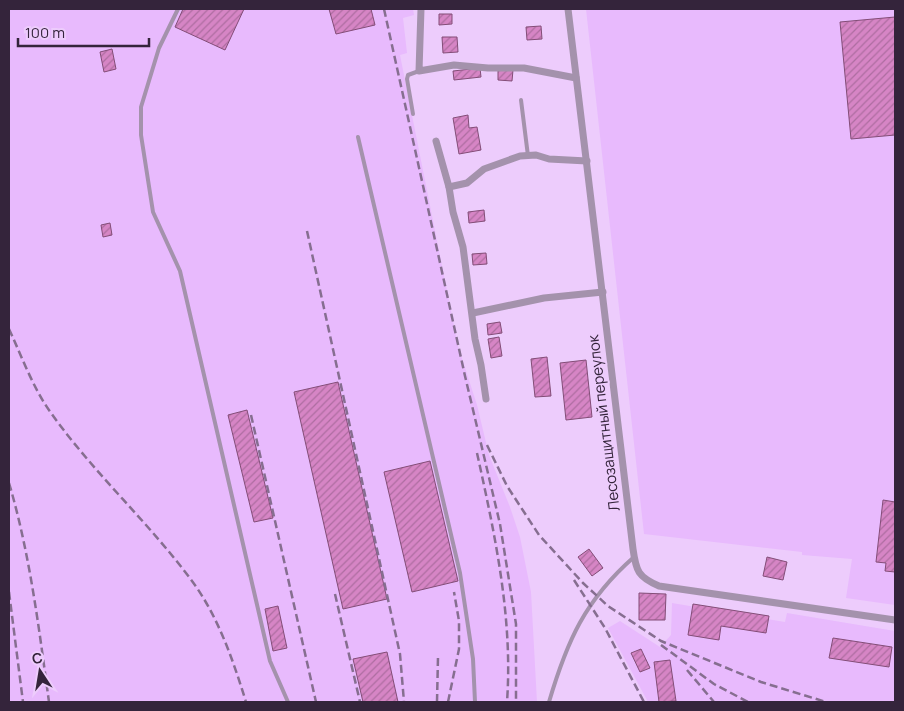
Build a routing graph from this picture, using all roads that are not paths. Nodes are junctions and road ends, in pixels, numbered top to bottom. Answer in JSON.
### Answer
{"nodes":[{"id":1,"x":178,"y":9,"type":"edge"},
{"id":2,"x":421,"y":9,"type":"edge"},
{"id":3,"x":568,"y":9,"type":"edge"},
{"id":4,"x":419,"y":71,"type":"junction"},
{"id":5,"x":576,"y":78,"type":"junction"},
{"id":6,"x":521,"y":100,"type":"dead end"},
{"id":7,"x":413,"y":114,"type":"dead end"},
{"id":8,"x":358,"y":137,"type":"dead end"},
{"id":9,"x":436,"y":141,"type":"dead end"},
{"id":10,"x":528,"y":156,"type":"junction"},
{"id":11,"x":587,"y":161,"type":"junction"},
{"id":12,"x":449,"y":188,"type":"junction"},
{"id":13,"x":603,"y":292,"type":"junction"},
{"id":14,"x":473,"y":313,"type":"junction"},
{"id":15,"x":486,"y":399,"type":"dead end"},
{"id":16,"x":634,"y":557,"type":"junction"},
{"id":17,"x":895,"y":620,"type":"edge"},
{"id":18,"x":288,"y":702,"type":"edge"},
{"id":19,"x":475,"y":702,"type":"edge"},
{"id":20,"x":549,"y":702,"type":"edge"}],
"edges":[{"from":1,"to":18,"type":"lane"},
{"from":2,"to":4,"type":"street"},
{"from":3,"to":5,"type":"street","name":"Лесозащитный переулок"},
{"from":4,"to":5,"type":"street"},
{"from":4,"to":7,"type":"lane"},
{"from":5,"to":11,"type":"street","name":"Лесозащитный переулок"},
{"from":6,"to":10,"type":"lane"},
{"from":8,"to":19,"type":"lane"},
{"from":9,"to":12,"type":"street"},
{"from":10,"to":11,"type":"street"},
{"from":10,"to":12,"type":"street"},
{"from":11,"to":13,"type":"street","name":"Лесозащитный переулок"},
{"from":12,"to":14,"type":"street"},
{"from":13,"to":14,"type":"street"},
{"from":13,"to":16,"type":"street","name":"Лесозащитный переулок"},
{"from":14,"to":15,"type":"street"},
{"from":16,"to":17,"type":"street","name":"Лесозащитный переулок"},
{"from":16,"to":20,"type":"lane"}]}
